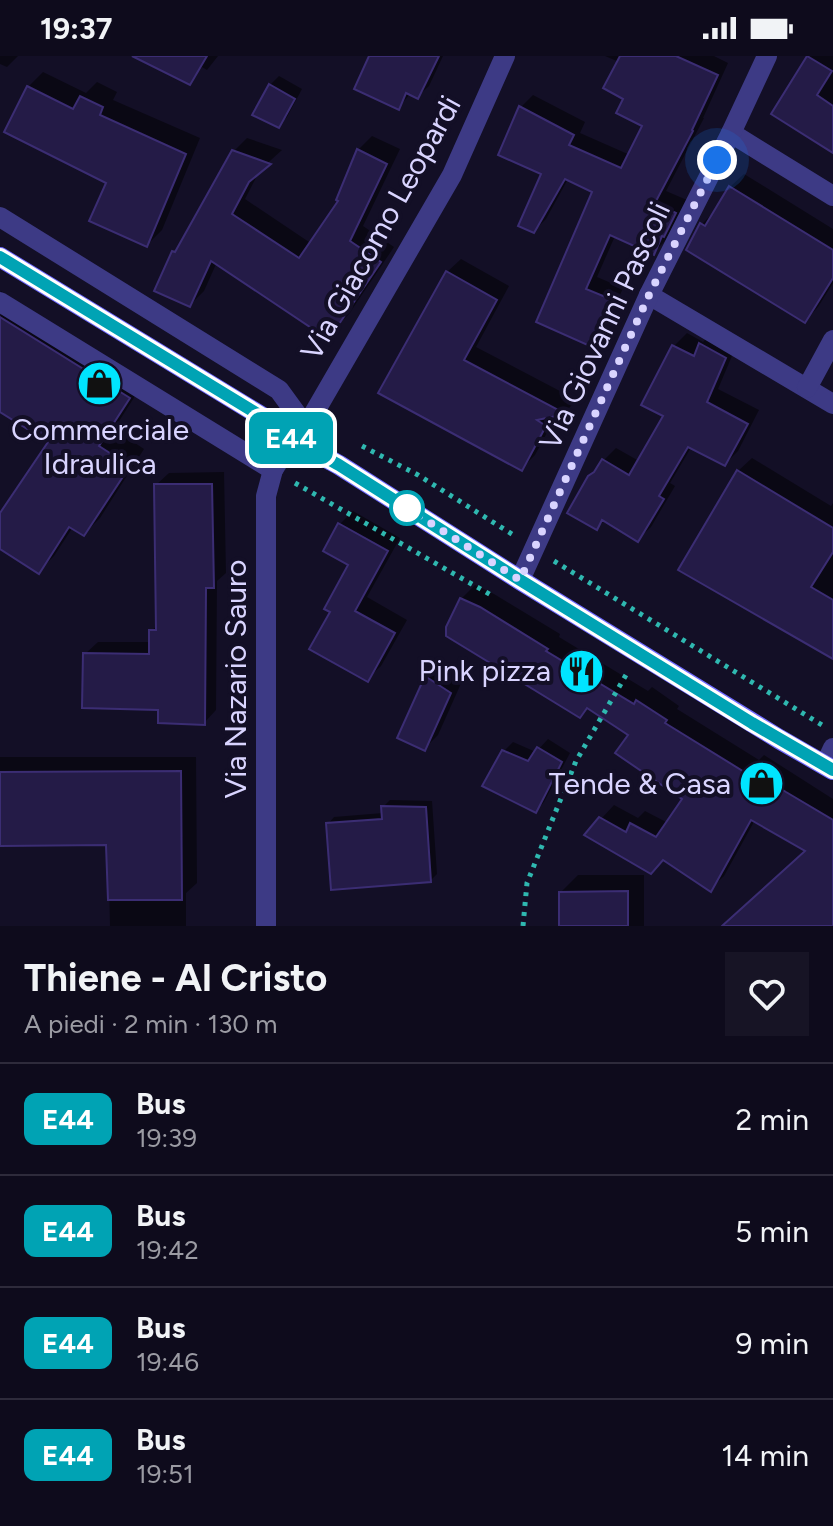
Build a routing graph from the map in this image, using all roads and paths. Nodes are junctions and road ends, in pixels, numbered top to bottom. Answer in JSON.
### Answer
{"nodes":[{"id":1,"x":505,"y":56,"type":"edge"},
{"id":2,"x":767,"y":56,"type":"edge"},
{"id":3,"x":731,"y":133,"type":"junction"},
{"id":4,"x":833,"y":196,"type":"edge"},
{"id":5,"x":0,"y":217,"type":"edge"},
{"id":6,"x":0,"y":257,"type":"edge"},
{"id":7,"x":649,"y":295,"type":"junction"},
{"id":8,"x":0,"y":302,"type":"edge"},
{"id":9,"x":833,"y":340,"type":"edge"},
{"id":10,"x":807,"y":388,"type":"junction"},
{"id":11,"x":833,"y":404,"type":"edge"},
{"id":12,"x":299,"y":433,"type":"junction"},
{"id":13,"x":351,"y":440,"type":"dead end"},
{"id":14,"x":273,"y":470,"type":"junction"},
{"id":15,"x":535,"y":548,"type":"junction"},
{"id":16,"x":520,"y":580,"type":"junction"},
{"id":17,"x":626,"y":675,"type":"dead end"},
{"id":18,"x":833,"y":732,"type":"edge"},
{"id":19,"x":830,"y":761,"type":"edge"},
{"id":20,"x":266,"y":926,"type":"edge"},
{"id":21,"x":523,"y":926,"type":"edge"}],
"edges":[{"from":1,"to":12,"type":"street","name":"Via Giacomo Leopardi"},
{"from":2,"to":3,"type":"street","name":"Via Giovanni Pascoli"},
{"from":3,"to":4,"type":"street"},
{"from":3,"to":7,"type":"street","name":"Via Giovanni Pascoli"},
{"from":5,"to":12,"type":"street"},
{"from":6,"to":12,"type":"main road"},
{"from":7,"to":10,"type":"street"},
{"from":7,"to":15,"type":"street","name":"Via Giovanni Pascoli"},
{"from":8,"to":14,"type":"street"},
{"from":9,"to":10,"type":"street"},
{"from":10,"to":11,"type":"street"},
{"from":12,"to":14,"type":"street","name":"Via Nazario Sauro"},
{"from":12,"to":16,"type":"main road"},
{"from":13,"to":15,"type":"path"},
{"from":14,"to":20,"type":"street","name":"Via Nazario Sauro"},
{"from":15,"to":16,"type":"street","name":"Via Giovanni Pascoli"},
{"from":15,"to":18,"type":"path"},
{"from":16,"to":19,"type":"main road"},
{"from":17,"to":21,"type":"path"}]}
